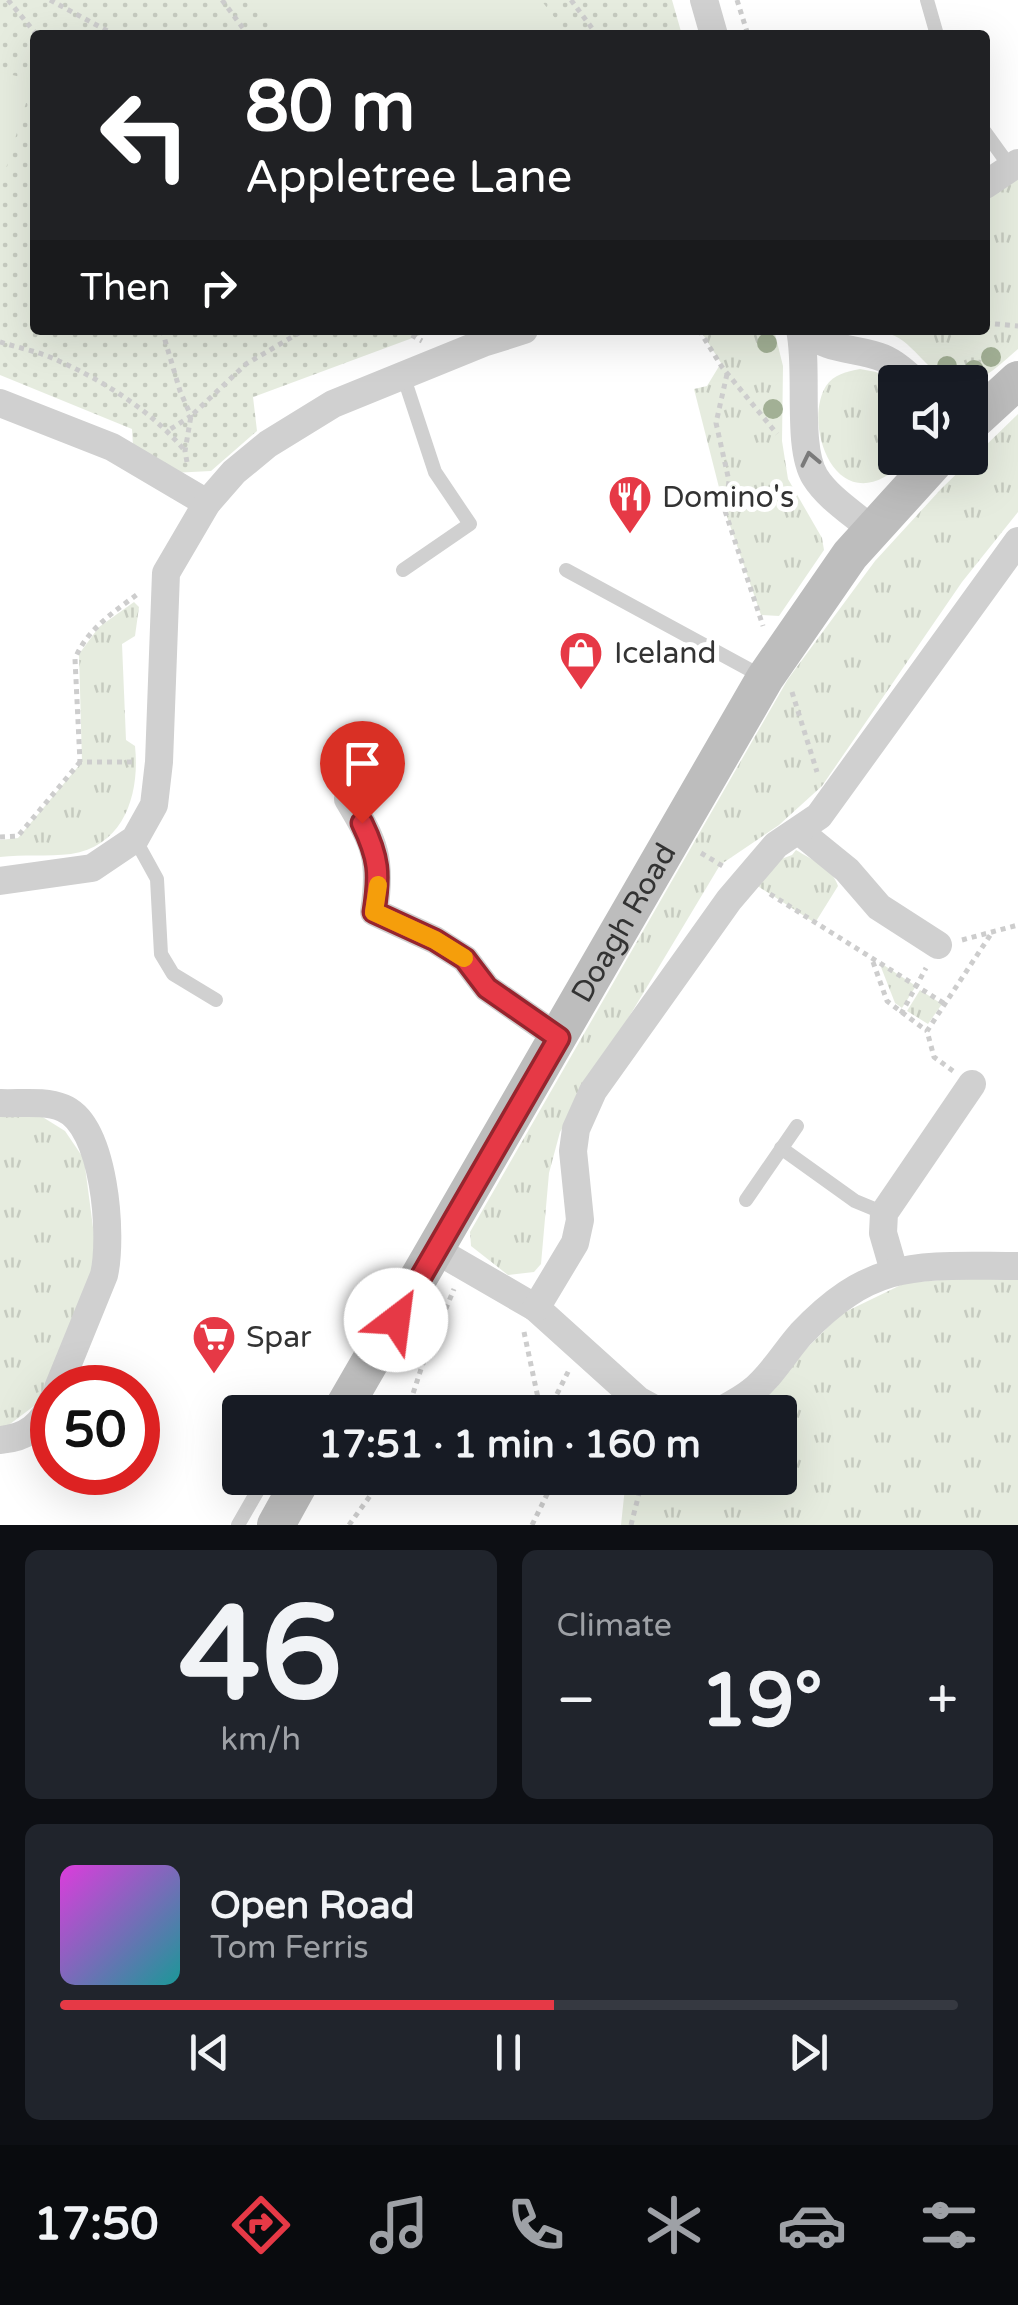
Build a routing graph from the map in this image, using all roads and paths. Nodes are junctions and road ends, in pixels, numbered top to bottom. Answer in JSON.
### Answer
{"nodes":[{"id":1,"x":8,"y":0,"type":"edge"},
{"id":2,"x":50,"y":0,"type":"edge"},
{"id":3,"x":222,"y":0,"type":"edge"},
{"id":4,"x":571,"y":0,"type":"edge"},
{"id":5,"x":704,"y":0,"type":"edge"},
{"id":6,"x":738,"y":0,"type":"edge"},
{"id":7,"x":927,"y":0,"type":"edge"},
{"id":8,"x":33,"y":30,"type":"edge"},
{"id":9,"x":106,"y":30,"type":"edge"},
{"id":10,"x":244,"y":30,"type":"edge"},
{"id":11,"x":594,"y":30,"type":"edge"},
{"id":12,"x":713,"y":30,"type":"edge"},
{"id":13,"x":747,"y":30,"type":"edge"},
{"id":14,"x":936,"y":30,"type":"edge"},
{"id":15,"x":990,"y":138,"type":"edge"},
{"id":16,"x":1015,"y":166,"type":"edge"},
{"id":17,"x":990,"y":182,"type":"edge"},
{"id":18,"x":990,"y":324,"type":"edge"},
{"id":19,"x":1018,"y":326,"type":"edge"},
{"id":20,"x":163,"y":335,"type":"edge"},
{"id":21,"x":295,"y":335,"type":"edge"},
{"id":22,"x":511,"y":335,"type":"edge"},
{"id":23,"x":702,"y":335,"type":"edge"},
{"id":24,"x":802,"y":335,"type":"edge"},
{"id":25,"x":808,"y":335,"type":"edge"},
{"id":26,"x":0,"y":342,"type":"edge"},
{"id":27,"x":863,"y":352,"type":"junction"},
{"id":28,"x":894,"y":365,"type":"edge"},
{"id":29,"x":727,"y":374,"type":"junction"},
{"id":30,"x":403,"y":375,"type":"junction"},
{"id":31,"x":1018,"y":380,"type":"edge"},
{"id":32,"x":806,"y":391,"type":"junction"},
{"id":33,"x":0,"y":403,"type":"edge"},
{"id":34,"x":988,"y":408,"type":"edge"},
{"id":35,"x":191,"y":416,"type":"junction"},
{"id":36,"x":168,"y":431,"type":"junction"},
{"id":37,"x":185,"y":450,"type":"junction"},
{"id":38,"x":807,"y":456,"type":"junction"},
{"id":39,"x":922,"y":475,"type":"edge"},
{"id":40,"x":200,"y":499,"type":"junction"},
{"id":41,"x":872,"y":530,"type":"junction"},
{"id":42,"x":1018,"y":541,"type":"edge"},
{"id":43,"x":404,"y":570,"type":"dead end"},
{"id":44,"x":566,"y":570,"type":"dead end"},
{"id":45,"x":166,"y":573,"type":"junction"},
{"id":46,"x":768,"y":673,"type":"junction"},
{"id":47,"x":80,"y":762,"type":"junction"},
{"id":48,"x":137,"y":762,"type":"dead end"},
{"id":49,"x":348,"y":799,"type":"dead end"},
{"id":50,"x":828,"y":804,"type":"junction"},
{"id":51,"x":799,"y":831,"type":"junction"},
{"id":52,"x":672,"y":836,"type":"junction"},
{"id":53,"x":0,"y":837,"type":"edge"},
{"id":54,"x":136,"y":839,"type":"junction"},
{"id":55,"x":746,"y":880,"type":"junction"},
{"id":56,"x":0,"y":881,"type":"edge"},
{"id":57,"x":1018,"y":925,"type":"edge"},
{"id":58,"x":991,"y":934,"type":"junction"},
{"id":59,"x":938,"y":945,"type":"junction"},
{"id":60,"x":872,"y":958,"type":"junction"},
{"id":61,"x":918,"y":986,"type":"junction"},
{"id":62,"x":216,"y":1000,"type":"dead end"},
{"id":63,"x":945,"y":1004,"type":"junction"},
{"id":64,"x":901,"y":1014,"type":"junction"},
{"id":65,"x":927,"y":1031,"type":"junction"},
{"id":66,"x":559,"y":1038,"type":"junction"},
{"id":67,"x":972,"y":1084,"type":"joint"},
{"id":68,"x":0,"y":1103,"type":"edge"},
{"id":69,"x":797,"y":1126,"type":"dead end"},
{"id":70,"x":781,"y":1148,"type":"junction"},
{"id":71,"x":746,"y":1200,"type":"dead end"},
{"id":72,"x":884,"y":1214,"type":"junction"},
{"id":73,"x":450,"y":1258,"type":"junction"},
{"id":74,"x":1018,"y":1266,"type":"edge"},
{"id":75,"x":894,"y":1271,"type":"junction"},
{"id":76,"x":526,"y":1301,"type":"junction"},
{"id":77,"x":580,"y":1347,"type":"junction"},
{"id":78,"x":67,"y":1365,"type":"edge"},
{"id":79,"x":353,"y":1395,"type":"edge"},
{"id":80,"x":413,"y":1395,"type":"edge"},
{"id":81,"x":541,"y":1395,"type":"edge"},
{"id":82,"x":553,"y":1395,"type":"edge"},
{"id":83,"x":633,"y":1395,"type":"edge"},
{"id":84,"x":747,"y":1395,"type":"edge"},
{"id":85,"x":30,"y":1432,"type":"edge"},
{"id":86,"x":0,"y":1440,"type":"edge"},
{"id":87,"x":271,"y":1495,"type":"edge"},
{"id":88,"x":285,"y":1495,"type":"edge"},
{"id":89,"x":371,"y":1495,"type":"edge"},
{"id":90,"x":547,"y":1495,"type":"edge"},
{"id":91,"x":639,"y":1495,"type":"edge"},
{"id":92,"x":238,"y":1525,"type":"edge"},
{"id":93,"x":276,"y":1525,"type":"edge"},
{"id":94,"x":349,"y":1525,"type":"edge"},
{"id":95,"x":532,"y":1525,"type":"edge"},
{"id":96,"x":631,"y":1525,"type":"edge"}],
"edges":[{"from":1,"to":8,"type":"path"},
{"from":2,"to":9,"type":"path"},
{"from":3,"to":10,"type":"path"},
{"from":4,"to":11,"type":"path"},
{"from":5,"to":12,"type":"street"},
{"from":6,"to":13,"type":"path"},
{"from":7,"to":14,"type":"lane"},
{"from":15,"to":16,"type":"lane"},
{"from":16,"to":17,"type":"street"},
{"from":18,"to":19,"type":"path"},
{"from":20,"to":35,"type":"path"},
{"from":21,"to":35,"type":"path"},
{"from":22,"to":30,"type":"street"},
{"from":23,"to":29,"type":"path"},
{"from":24,"to":32,"type":"street"},
{"from":25,"to":27,"type":"street"},
{"from":26,"to":36,"type":"path"},
{"from":27,"to":28,"type":"street"},
{"from":27,"to":32,"type":"street"},
{"from":29,"to":38,"type":"path"},
{"from":29,"to":46,"type":"path"},
{"from":30,"to":40,"type":"street"},
{"from":30,"to":43,"type":"lane"},
{"from":31,"to":34,"type":"main road"},
{"from":32,"to":38,"type":"street"},
{"from":33,"to":40,"type":"street"},
{"from":35,"to":36,"type":"path"},
{"from":35,"to":37,"type":"path"},
{"from":36,"to":37,"type":"path"},
{"from":37,"to":40,"type":"path"},
{"from":41,"to":38,"type":"street","one_way":true},
{"from":39,"to":41,"type":"main road","name":"Doagh Road"},
{"from":40,"to":45,"type":"street"},
{"from":41,"to":46,"type":"main road","name":"Doagh Road"},
{"from":42,"to":50,"type":"street"},
{"from":44,"to":46,"type":"lane"},
{"from":45,"to":47,"type":"path"},
{"from":45,"to":54,"type":"street"},
{"from":46,"to":50,"type":"path"},
{"from":46,"to":52,"type":"main road","name":"Doagh Road"},
{"from":47,"to":48,"type":"path"},
{"from":47,"to":53,"type":"path"},
{"from":49,"to":66,"type":"street"},
{"from":50,"to":51,"type":"street"},
{"from":51,"to":55,"type":"street"},
{"from":51,"to":59,"type":"street"},
{"from":52,"to":55,"type":"path"},
{"from":52,"to":66,"type":"main road","name":"Doagh Road"},
{"from":54,"to":56,"type":"street"},
{"from":54,"to":62,"type":"lane"},
{"from":55,"to":60,"type":"path"},
{"from":55,"to":76,"type":"street"},
{"from":57,"to":58,"type":"path"},
{"from":58,"to":59,"type":"path"},
{"from":58,"to":63,"type":"path"},
{"from":59,"to":61,"type":"path"},
{"from":60,"to":61,"type":"path"},
{"from":60,"to":64,"type":"path"},
{"from":61,"to":63,"type":"path"},
{"from":61,"to":64,"type":"path"},
{"from":63,"to":65,"type":"path"},
{"from":64,"to":65,"type":"path"},
{"from":65,"to":67,"type":"path"},
{"from":66,"to":73,"type":"main road","name":"Doagh Road"},
{"from":67,"to":72,"type":"street"},
{"from":68,"to":78,"type":"street"},
{"from":69,"to":70,"type":"lane"},
{"from":70,"to":71,"type":"lane"},
{"from":70,"to":72,"type":"lane"},
{"from":72,"to":75,"type":"street"},
{"from":73,"to":76,"type":"street"},
{"from":73,"to":79,"type":"main road","name":"Doagh Road"},
{"from":73,"to":80,"type":"path"},
{"from":74,"to":75,"type":"street"},
{"from":75,"to":84,"type":"street"},
{"from":76,"to":77,"type":"street"},
{"from":76,"to":81,"type":"path"},
{"from":77,"to":82,"type":"path"},
{"from":77,"to":83,"type":"street"},
{"from":85,"to":86,"type":"street"},
{"from":87,"to":92,"type":"lane"},
{"from":88,"to":93,"type":"main road"},
{"from":89,"to":94,"type":"path"},
{"from":90,"to":95,"type":"path"},
{"from":91,"to":96,"type":"path"}]}
